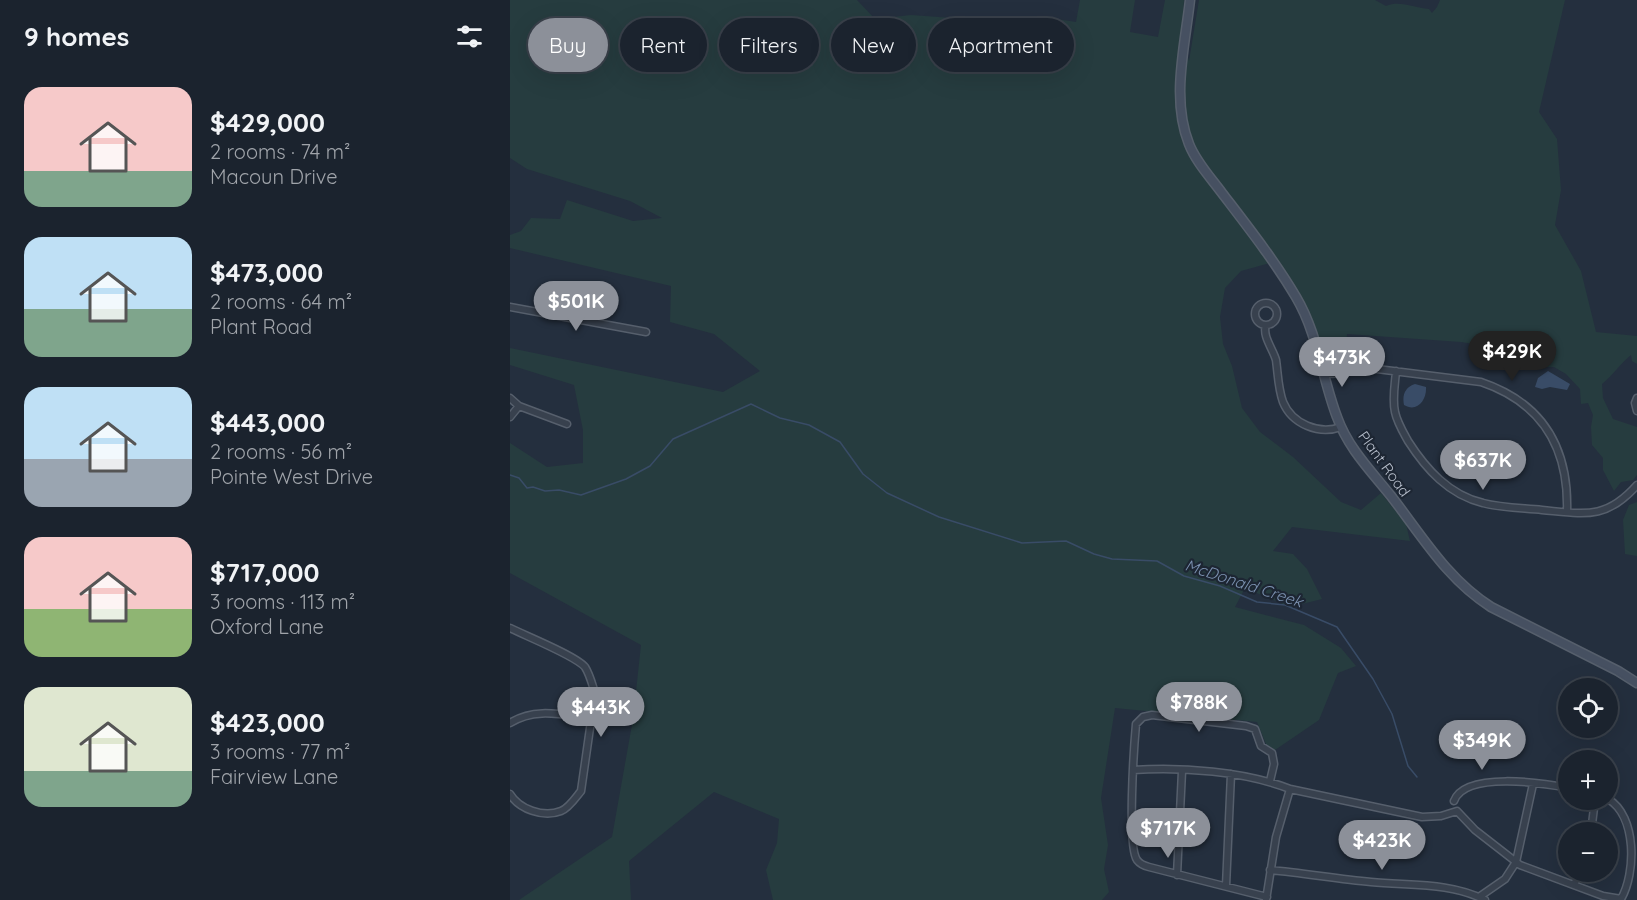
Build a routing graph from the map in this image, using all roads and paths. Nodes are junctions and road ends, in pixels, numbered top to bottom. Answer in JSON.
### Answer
{"nodes":[{"id":1,"x":1190,"y":0,"type":"edge"},
{"id":2,"x":510,"y":307,"type":"edge"},
{"id":3,"x":1266,"y":325,"type":"dead end"},
{"id":4,"x":646,"y":332,"type":"dead end"},
{"id":5,"x":1396,"y":371,"type":"junction"},
{"id":6,"x":1324,"y":373,"type":"junction"},
{"id":7,"x":510,"y":398,"type":"edge"},
{"id":8,"x":1637,"y":398,"type":"edge"},
{"id":9,"x":519,"y":406,"type":"junction"},
{"id":10,"x":1637,"y":411,"type":"edge"},
{"id":11,"x":510,"y":417,"type":"edge"},
{"id":12,"x":567,"y":424,"type":"dead end"},
{"id":13,"x":1341,"y":427,"type":"junction"},
{"id":14,"x":1637,"y":485,"type":"edge"},
{"id":15,"x":1567,"y":512,"type":"junction"},
{"id":16,"x":510,"y":628,"type":"edge"},
{"id":17,"x":1637,"y":683,"type":"edge"},
{"id":18,"x":591,"y":718,"type":"junction"},
{"id":19,"x":510,"y":723,"type":"edge"},
{"id":20,"x":1133,"y":770,"type":"junction"},
{"id":21,"x":1182,"y":771,"type":"junction"},
{"id":22,"x":1231,"y":774,"type":"junction"},
{"id":23,"x":1270,"y":781,"type":"junction"},
{"id":24,"x":1533,"y":784,"type":"junction"},
{"id":25,"x":1558,"y":787,"type":"edge"},
{"id":26,"x":1290,"y":789,"type":"junction"},
{"id":27,"x":510,"y":794,"type":"edge"},
{"id":28,"x":1454,"y":801,"type":"dead end"},
{"id":29,"x":1618,"y":807,"type":"edge"},
{"id":30,"x":1516,"y":862,"type":"junction"},
{"id":31,"x":1270,"y":870,"type":"junction"},
{"id":32,"x":1177,"y":874,"type":"junction"},
{"id":33,"x":1574,"y":884,"type":"joint"},
{"id":34,"x":1226,"y":886,"type":"junction"},
{"id":35,"x":1602,"y":898,"type":"edge"},
{"id":36,"x":1266,"y":899,"type":"edge"},
{"id":37,"x":1482,"y":899,"type":"edge"},
{"id":38,"x":1620,"y":899,"type":"edge"}],
"edges":[{"from":1,"to":6,"type":"street","name":"Plant Road"},
{"from":2,"to":4,"type":"street"},
{"from":3,"to":13,"type":"street"},
{"from":5,"to":6,"type":"street"},
{"from":5,"to":15,"type":"street"},
{"from":5,"to":15,"type":"street"},
{"from":6,"to":13,"type":"street","name":"Plant Road"},
{"from":7,"to":9,"type":"street"},
{"from":8,"to":10,"type":"street"},
{"from":9,"to":11,"type":"street"},
{"from":9,"to":12,"type":"street"},
{"from":13,"to":17,"type":"street","name":"Plant Road"},
{"from":14,"to":15,"type":"street"},
{"from":16,"to":18,"type":"street"},
{"from":18,"to":19,"type":"street"},
{"from":18,"to":27,"type":"street"},
{"from":20,"to":21,"type":"street"},
{"from":20,"to":23,"type":"street"},
{"from":20,"to":32,"type":"street"},
{"from":21,"to":22,"type":"street"},
{"from":21,"to":32,"type":"street"},
{"from":22,"to":23,"type":"street"},
{"from":22,"to":34,"type":"street"},
{"from":23,"to":26,"type":"street"},
{"from":24,"to":25,"type":"street"},
{"from":24,"to":28,"type":"street"},
{"from":24,"to":30,"type":"street"},
{"from":26,"to":30,"type":"street"},
{"from":26,"to":31,"type":"street"},
{"from":29,"to":38,"type":"street"},
{"from":30,"to":33,"type":"street"},
{"from":30,"to":37,"type":"street"},
{"from":31,"to":36,"type":"street"},
{"from":31,"to":37,"type":"street"},
{"from":32,"to":34,"type":"street"},
{"from":33,"to":35,"type":"street"},
{"from":34,"to":36,"type":"street"},
{"from":35,"to":38,"type":"street"}]}
